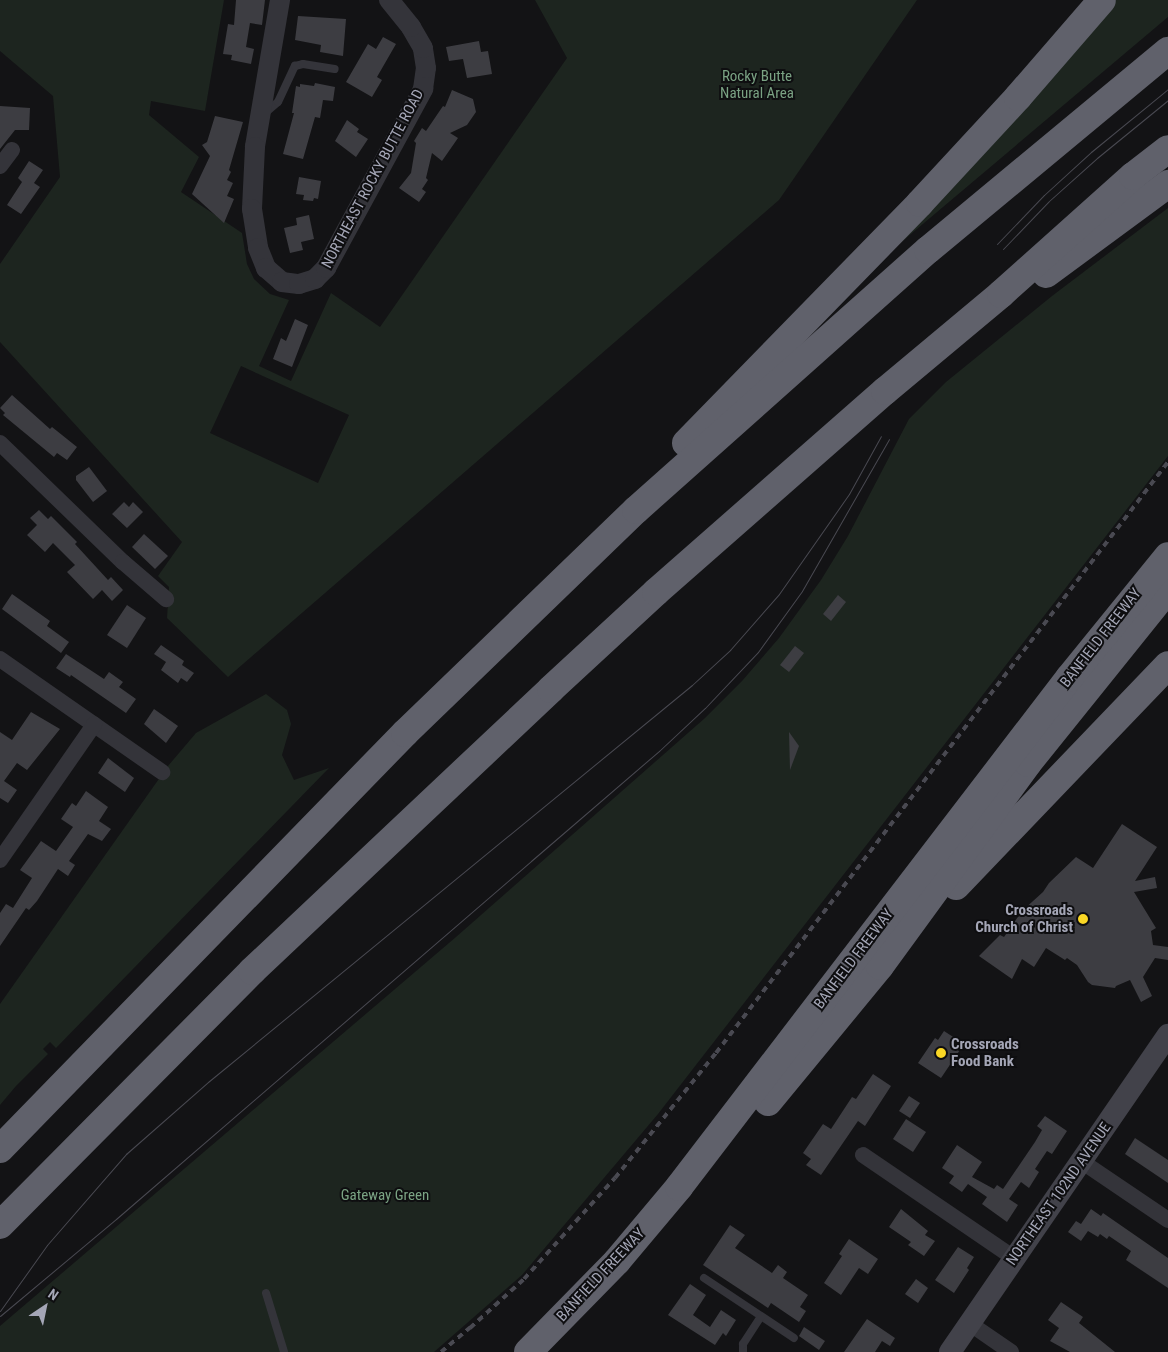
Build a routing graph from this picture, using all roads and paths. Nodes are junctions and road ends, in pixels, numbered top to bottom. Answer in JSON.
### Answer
{"nodes":[{"id":1,"x":280,"y":0,"type":"edge"},
{"id":2,"x":389,"y":0,"type":"edge"},
{"id":3,"x":1102,"y":0,"type":"edge"},
{"id":4,"x":1168,"y":51,"type":"edge"},
{"id":5,"x":335,"y":68,"type":"dead end"},
{"id":6,"x":261,"y":117,"type":"junction"},
{"id":7,"x":1168,"y":149,"type":"edge"},
{"id":8,"x":12,"y":150,"type":"dead end"},
{"id":9,"x":0,"y":166,"type":"edge"},
{"id":10,"x":1168,"y":184,"type":"edge"},
{"id":11,"x":1001,"y":294,"type":"junction"},
{"id":12,"x":0,"y":443,"type":"edge"},
{"id":13,"x":636,"y":510,"type":"junction"},
{"id":14,"x":1168,"y":556,"type":"edge"},
{"id":15,"x":1168,"y":589,"type":"edge"},
{"id":16,"x":166,"y":599,"type":"dead end"},
{"id":17,"x":0,"y":659,"type":"edge"},
{"id":18,"x":1168,"y":665,"type":"edge"},
{"id":19,"x":94,"y":724,"type":"junction"},
{"id":20,"x":162,"y":772,"type":"dead end"},
{"id":21,"x":0,"y":860,"type":"edge"},
{"id":22,"x":880,"y":966,"type":"junction"},
{"id":23,"x":1168,"y":1035,"type":"edge"},
{"id":24,"x":0,"y":1149,"type":"edge"},
{"id":25,"x":863,"y":1155,"type":"dead end"},
{"id":26,"x":1081,"y":1161,"type":"junction"},
{"id":27,"x":1168,"y":1220,"type":"edge"},
{"id":28,"x":0,"y":1225,"type":"edge"},
{"id":29,"x":1014,"y":1258,"type":"junction"},
{"id":30,"x":704,"y":1278,"type":"dead end"},
{"id":31,"x":266,"y":1294,"type":"dead end"},
{"id":32,"x":761,"y":1316,"type":"junction"},
{"id":33,"x":969,"y":1323,"type":"junction"},
{"id":34,"x":794,"y":1338,"type":"dead end"},
{"id":35,"x":284,"y":1352,"type":"edge"},
{"id":36,"x":528,"y":1352,"type":"edge"},
{"id":37,"x":555,"y":1352,"type":"edge"},
{"id":38,"x":743,"y":1352,"type":"edge"},
{"id":39,"x":950,"y":1352,"type":"edge"},
{"id":40,"x":1011,"y":1352,"type":"edge"}],
"edges":[{"from":1,"to":6,"type":"street","name":"NORTHEAST ROCKY BUTTE ROAD"},
{"from":2,"to":6,"type":"street","name":"NORTHEAST ROCKY BUTTE ROAD"},
{"from":3,"to":13,"type":"highway"},
{"from":4,"to":13,"type":"highway"},
{"from":5,"to":6,"type":"lane"},
{"from":7,"to":11,"type":"highway"},
{"from":8,"to":9,"type":"street"},
{"from":10,"to":11,"type":"highway"},
{"from":11,"to":28,"type":"highway"},
{"from":12,"to":16,"type":"street"},
{"from":13,"to":24,"type":"highway"},
{"from":14,"to":36,"type":"highway","name":"BANFIELD FREEWAY"},
{"from":15,"to":22,"type":"highway","name":"BANFIELD FREEWAY"},
{"from":17,"to":19,"type":"street"},
{"from":18,"to":22,"type":"highway"},
{"from":19,"to":20,"type":"street"},
{"from":19,"to":21,"type":"street"},
{"from":22,"to":37,"type":"highway","name":"BANFIELD FREEWAY"},
{"from":23,"to":26,"type":"main road","name":"NORTHEAST 102ND AVENUE"},
{"from":25,"to":29,"type":"street"},
{"from":26,"to":27,"type":"street"},
{"from":26,"to":29,"type":"main road","name":"NORTHEAST 102ND AVENUE"},
{"from":29,"to":33,"type":"main road","name":"NORTHEAST 102ND AVENUE"},
{"from":30,"to":32,"type":"lane"},
{"from":31,"to":35,"type":"lane"},
{"from":32,"to":34,"type":"lane"},
{"from":32,"to":38,"type":"lane"},
{"from":33,"to":39,"type":"main road","name":"NORTHEAST 102ND AVENUE"},
{"from":33,"to":40,"type":"street"}]}
